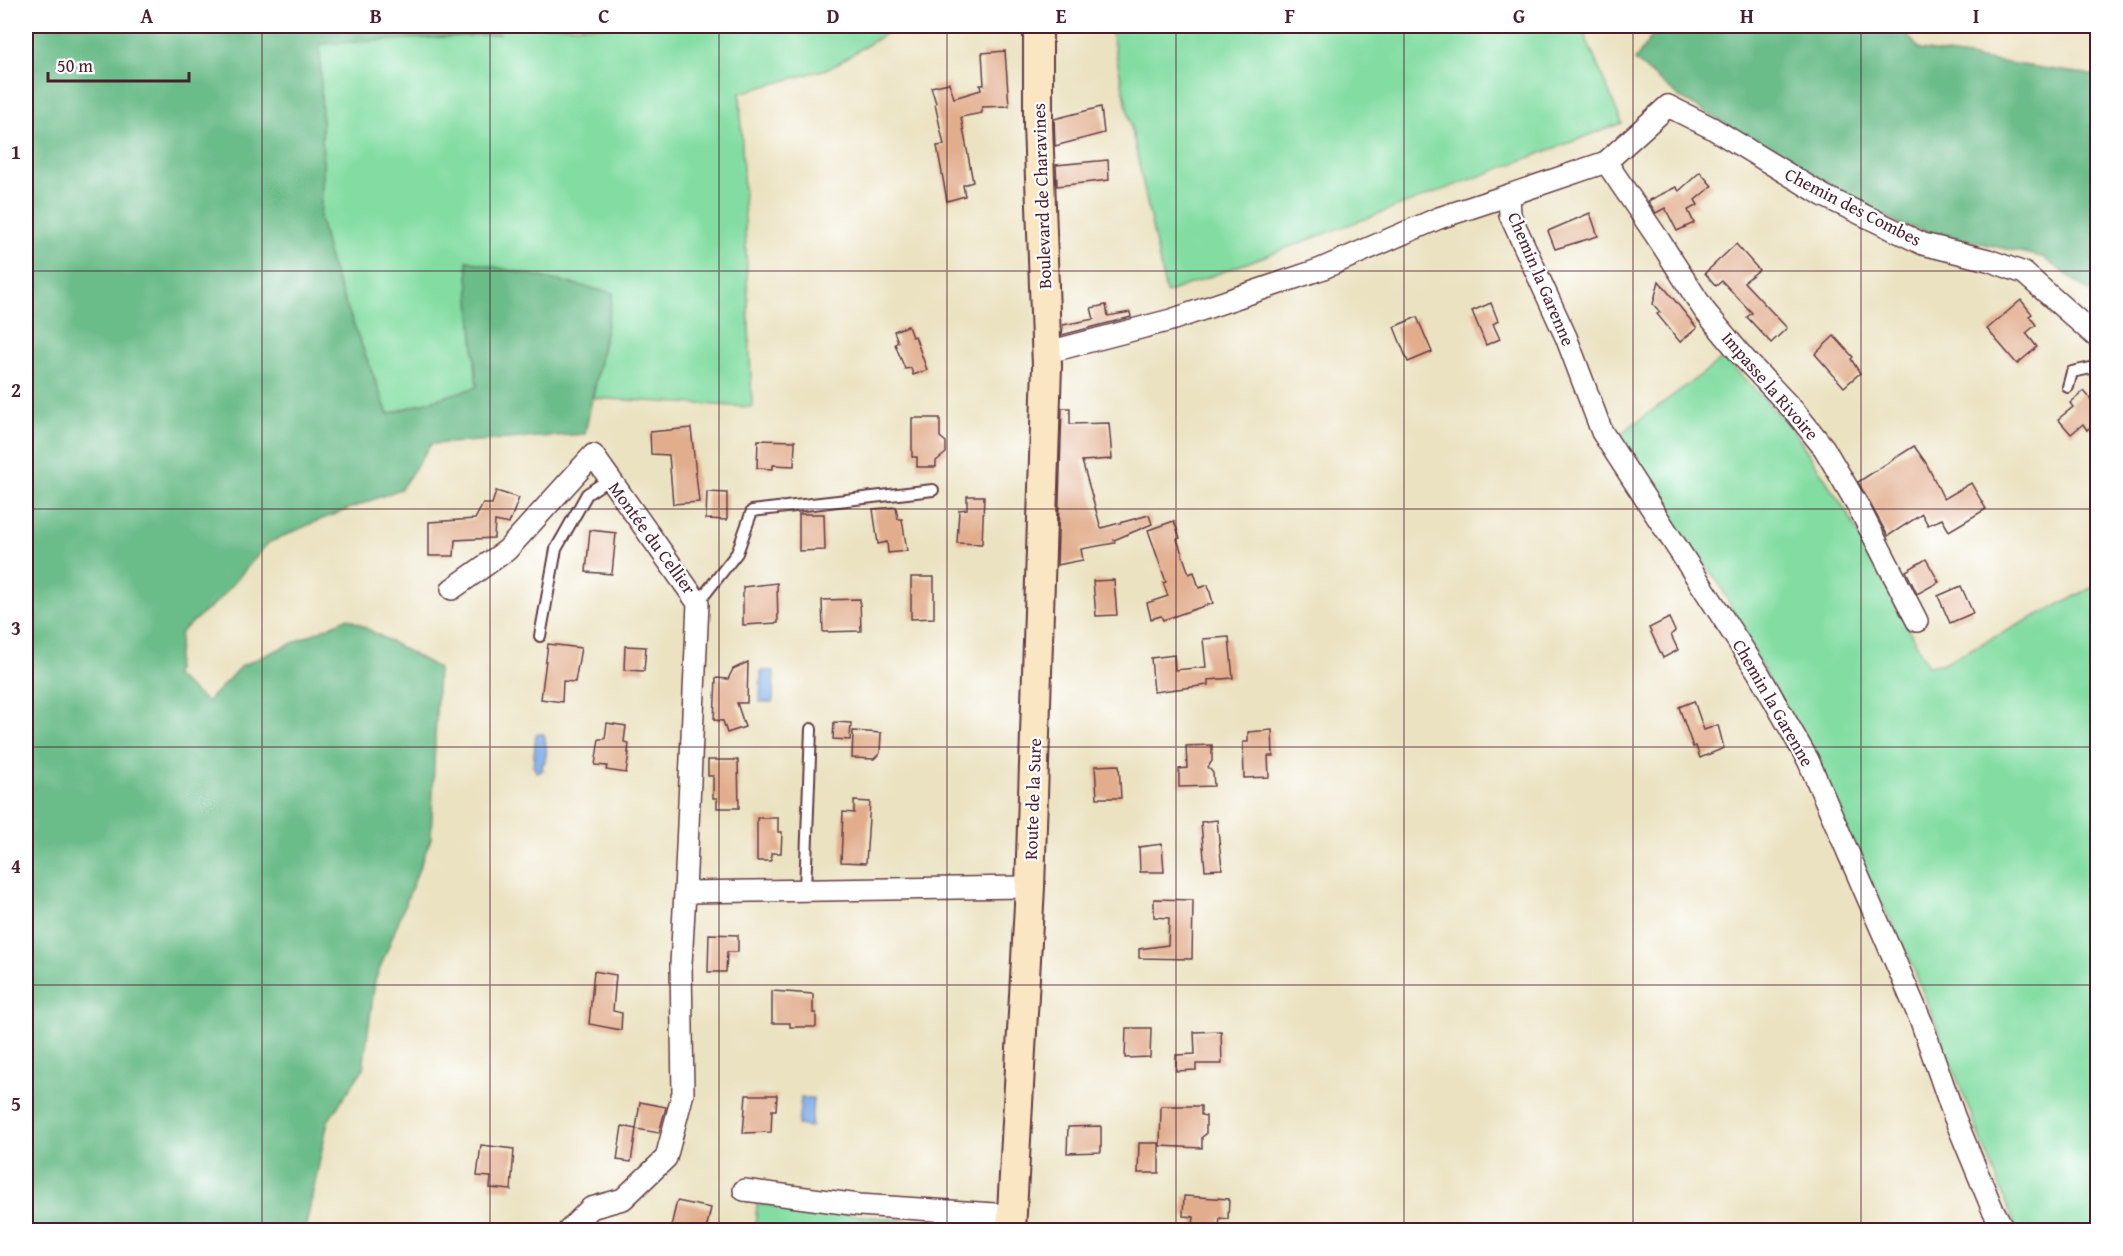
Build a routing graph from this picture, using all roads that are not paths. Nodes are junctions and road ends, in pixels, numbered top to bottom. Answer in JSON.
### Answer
{"nodes":[{"id":1,"x":1038,"y":26,"type":"edge"},
{"id":2,"x":1668,"y":106,"type":"joint"},
{"id":3,"x":1606,"y":162,"type":"junction"},
{"id":4,"x":1509,"y":195,"type":"junction"},
{"id":5,"x":2097,"y":338,"type":"edge"},
{"id":6,"x":1046,"y":358,"type":"junction"},
{"id":7,"x":2097,"y":370,"type":"edge"},
{"id":8,"x":2068,"y":387,"type":"dead end"},
{"id":9,"x":609,"y":479,"type":"junction"},
{"id":10,"x":933,"y":490,"type":"dead end"},
{"id":11,"x":452,"y":589,"type":"dead end"},
{"id":12,"x":698,"y":603,"type":"junction"},
{"id":13,"x":1917,"y":621,"type":"dead end"},
{"id":14,"x":540,"y":636,"type":"dead end"},
{"id":15,"x":811,"y":729,"type":"dead end"},
{"id":16,"x":1030,"y":887,"type":"junction"},
{"id":17,"x":806,"y":891,"type":"junction"},
{"id":18,"x":685,"y":892,"type":"junction"},
{"id":19,"x":744,"y":1190,"type":"dead end"},
{"id":20,"x":1010,"y":1222,"type":"edge"},
{"id":21,"x":569,"y":1230,"type":"edge"},
{"id":22,"x":2004,"y":1230,"type":"edge"}],
"edges":[{"from":1,"to":6,"type":"main road","name":"Boulevard de Charavines"},
{"from":2,"to":3,"type":"street","name":"Chemin la Garenne"},
{"from":2,"to":5,"type":"street","name":"Chemin des Combes"},
{"from":3,"to":4,"type":"street","name":"Chemin la Garenne"},
{"from":3,"to":13,"type":"street","name":"Impasse la Rivoire"},
{"from":4,"to":6,"type":"street","name":"Chemin la Garenne"},
{"from":4,"to":22,"type":"street","name":"Chemin la Garenne"},
{"from":6,"to":16,"type":"main road","name":"Route de la Sure"},
{"from":7,"to":8,"type":"lane"},
{"from":9,"to":11,"type":"street","name":"Montée du Cellier"},
{"from":9,"to":12,"type":"street","name":"Montée du Cellier"},
{"from":9,"to":14,"type":"lane"},
{"from":10,"to":12,"type":"lane"},
{"from":12,"to":18,"type":"street","name":"Montée du Cellier"},
{"from":15,"to":17,"type":"lane"},
{"from":16,"to":17,"type":"street"},
{"from":16,"to":20,"type":"main road","name":"Route de la Sure"},
{"from":17,"to":18,"type":"street"},
{"from":18,"to":21,"type":"street","name":"Montée du Cellier"},
{"from":19,"to":20,"type":"street"}]}
